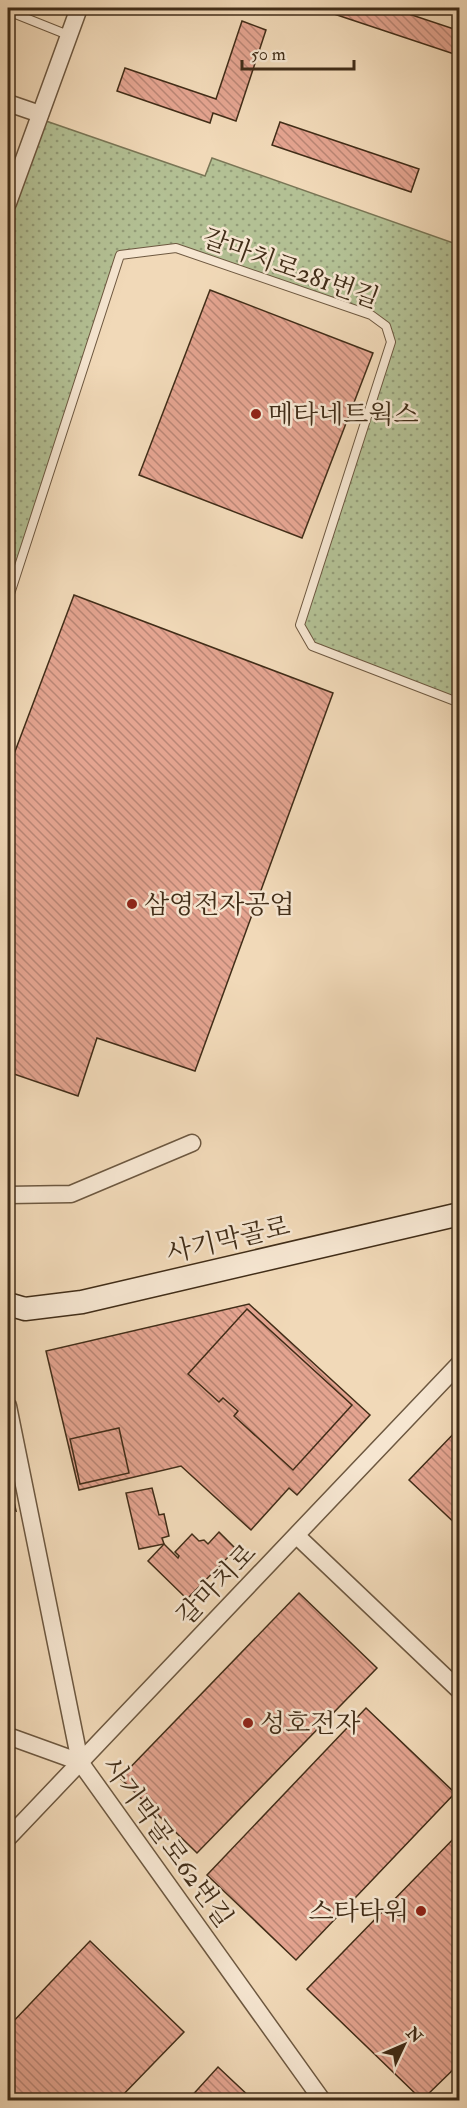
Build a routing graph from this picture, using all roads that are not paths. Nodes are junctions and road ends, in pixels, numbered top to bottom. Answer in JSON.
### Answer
{"nodes":[{"id":1,"x":79,"y":8,"type":"edge"},
{"id":2,"x":8,"y":11,"type":"edge"},
{"id":3,"x":68,"y":35,"type":"junction"},
{"id":4,"x":8,"y":103,"type":"edge"},
{"id":5,"x":40,"y":114,"type":"junction"},
{"id":6,"x":8,"y":203,"type":"edge"},
{"id":7,"x":8,"y":600,"type":"edge"},
{"id":8,"x":459,"y":704,"type":"edge"},
{"id":9,"x":192,"y":1143,"type":"dead end"},
{"id":10,"x":8,"y":1195,"type":"edge"},
{"id":11,"x":459,"y":1214,"type":"edge"},
{"id":12,"x":8,"y":1304,"type":"edge"},
{"id":13,"x":459,"y":1363,"type":"edge"},
{"id":14,"x":8,"y":1406,"type":"edge"},
{"id":15,"x":297,"y":1536,"type":"junction"},
{"id":16,"x":459,"y":1691,"type":"edge"},
{"id":17,"x":8,"y":1736,"type":"edge"},
{"id":18,"x":80,"y":1762,"type":"junction"},
{"id":19,"x":8,"y":1838,"type":"edge"},
{"id":20,"x":322,"y":2100,"type":"edge"}],
"edges":[{"from":1,"to":3,"type":"street"},
{"from":2,"to":3,"type":"lane"},
{"from":3,"to":5,"type":"street"},
{"from":4,"to":5,"type":"street"},
{"from":5,"to":6,"type":"street"},
{"from":7,"to":8,"type":"lane","name":"갈마치로281번길"},
{"from":9,"to":10,"type":"street"},
{"from":11,"to":12,"type":"street","name":"사기막골로"},
{"from":13,"to":15,"type":"street","name":"갈마치로"},
{"from":14,"to":18,"type":"street","name":"사기막골로62번길"},
{"from":15,"to":16,"type":"street"},
{"from":15,"to":18,"type":"street","name":"갈마치로"},
{"from":17,"to":18,"type":"street"},
{"from":18,"to":19,"type":"street","name":"갈마치로"},
{"from":18,"to":20,"type":"street","name":"사기막골로62번길"}]}
